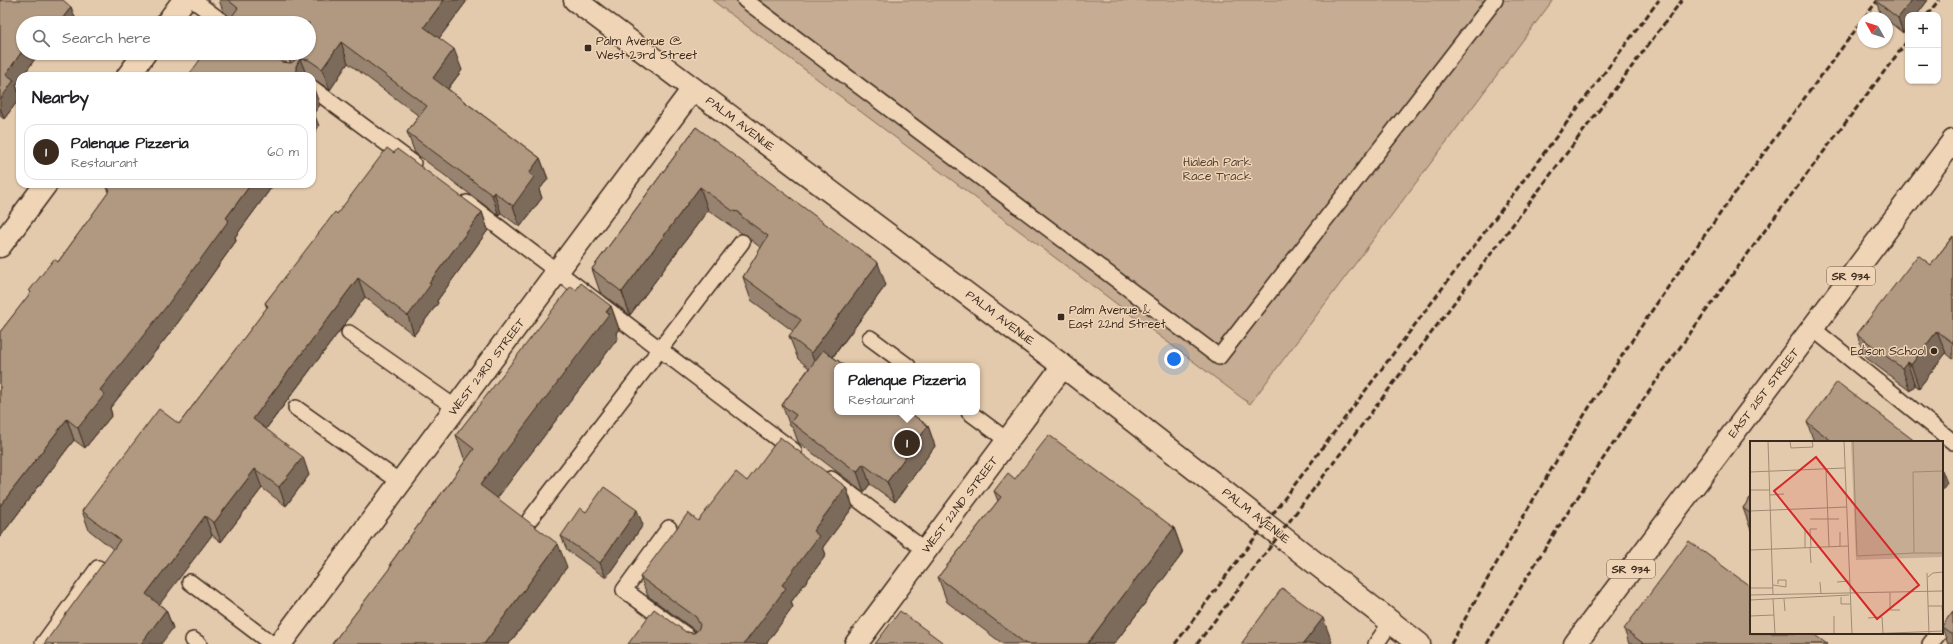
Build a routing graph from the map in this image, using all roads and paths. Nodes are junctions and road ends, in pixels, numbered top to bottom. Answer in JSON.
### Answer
{"nodes":[{"id":1,"x":184,"y":0,"type":"edge"},
{"id":2,"x":193,"y":0,"type":"edge"},
{"id":3,"x":575,"y":0,"type":"edge"},
{"id":4,"x":745,"y":0,"type":"edge"},
{"id":5,"x":1495,"y":0,"type":"edge"},
{"id":6,"x":172,"y":16,"type":"edge"},
{"id":7,"x":215,"y":16,"type":"edge"},
{"id":8,"x":140,"y":60,"type":"edge"},
{"id":9,"x":131,"y":72,"type":"edge"},
{"id":10,"x":693,"y":89,"type":"junction"},
{"id":11,"x":316,"y":91,"type":"edge"},
{"id":12,"x":1953,"y":141,"type":"edge"},
{"id":13,"x":426,"y":173,"type":"edge"},
{"id":14,"x":43,"y":188,"type":"edge"},
{"id":15,"x":457,"y":196,"type":"edge"},
{"id":16,"x":742,"y":242,"type":"dead end"},
{"id":17,"x":0,"y":246,"type":"edge"},
{"id":18,"x":558,"y":271,"type":"junction"},
{"id":19,"x":1812,"y":328,"type":"junction"},
{"id":20,"x":349,"y":333,"type":"dead end"},
{"id":21,"x":870,"y":338,"type":"dead end"},
{"id":22,"x":660,"y":349,"type":"junction"},
{"id":23,"x":904,"y":363,"type":"edge"},
{"id":24,"x":1064,"y":366,"type":"junction"},
{"id":25,"x":296,"y":408,"type":"dead end"},
{"id":26,"x":456,"y":408,"type":"junction"},
{"id":27,"x":973,"y":415,"type":"edge"},
{"id":28,"x":1008,"y":440,"type":"junction"},
{"id":29,"x":1953,"y":442,"type":"edge"},
{"id":30,"x":805,"y":459,"type":"edge"},
{"id":31,"x":818,"y":469,"type":"edge"},
{"id":32,"x":400,"y":482,"type":"junction"},
{"id":33,"x":530,"y":519,"type":"dead end"},
{"id":34,"x":669,"y":528,"type":"dead end"},
{"id":35,"x":926,"y":550,"type":"junction"},
{"id":36,"x":98,"y":568,"type":"edge"},
{"id":37,"x":190,"y":582,"type":"dead end"},
{"id":38,"x":1391,"y":622,"type":"junction"},
{"id":39,"x":1938,"y":634,"type":"edge"},
{"id":40,"x":44,"y":644,"type":"edge"},
{"id":41,"x":272,"y":644,"type":"edge"},
{"id":42,"x":280,"y":644,"type":"edge"},
{"id":43,"x":698,"y":644,"type":"edge"},
{"id":44,"x":856,"y":644,"type":"edge"},
{"id":45,"x":1376,"y":644,"type":"edge"},
{"id":46,"x":1419,"y":644,"type":"edge"},
{"id":47,"x":1575,"y":644,"type":"edge"},
{"id":48,"x":1930,"y":644,"type":"edge"}],
"edges":[{"from":1,"to":6,"type":"main road"},
{"from":2,"to":7,"type":"lane"},
{"from":3,"to":10,"type":"main road","name":"PALM AVENUE"},
{"from":4,"to":5,"type":"lane"},
{"from":8,"to":9,"type":"main road"},
{"from":10,"to":18,"type":"main road","name":"WEST 23RD STREET"},
{"from":10,"to":24,"type":"main road","name":"PALM AVENUE"},
{"from":11,"to":13,"type":"lane"},
{"from":12,"to":19,"type":"main road","name":"EAST 21ST STREET","number":"SR 934"},
{"from":14,"to":17,"type":"main road"},
{"from":15,"to":18,"type":"lane"},
{"from":16,"to":22,"type":"lane"},
{"from":18,"to":22,"type":"lane"},
{"from":18,"to":26,"type":"main road","name":"WEST 23RD STREET"},
{"from":19,"to":29,"type":"lane"},
{"from":19,"to":47,"type":"main road","name":"EAST 21ST STREET","number":"SR 934"},
{"from":20,"to":26,"type":"lane"},
{"from":21,"to":23,"type":"lane"},
{"from":22,"to":30,"type":"lane"},
{"from":22,"to":33,"type":"lane"},
{"from":24,"to":28,"type":"main road","name":"WEST 22ND STREET"},
{"from":24,"to":38,"type":"main road","name":"PALM AVENUE"},
{"from":25,"to":32,"type":"lane"},
{"from":26,"to":32,"type":"main road","name":"WEST 23RD STREET"},
{"from":27,"to":28,"type":"lane"},
{"from":28,"to":35,"type":"main road","name":"WEST 22ND STREET"},
{"from":31,"to":35,"type":"lane"},
{"from":32,"to":42,"type":"main road","name":"WEST 23RD STREET"},
{"from":34,"to":43,"type":"lane"},
{"from":35,"to":44,"type":"main road","name":"WEST 22ND STREET"},
{"from":36,"to":40,"type":"lane"},
{"from":37,"to":41,"type":"lane"},
{"from":38,"to":45,"type":"lane"},
{"from":38,"to":46,"type":"main road","name":"PALM AVENUE"},
{"from":39,"to":48,"type":"lane"}]}
